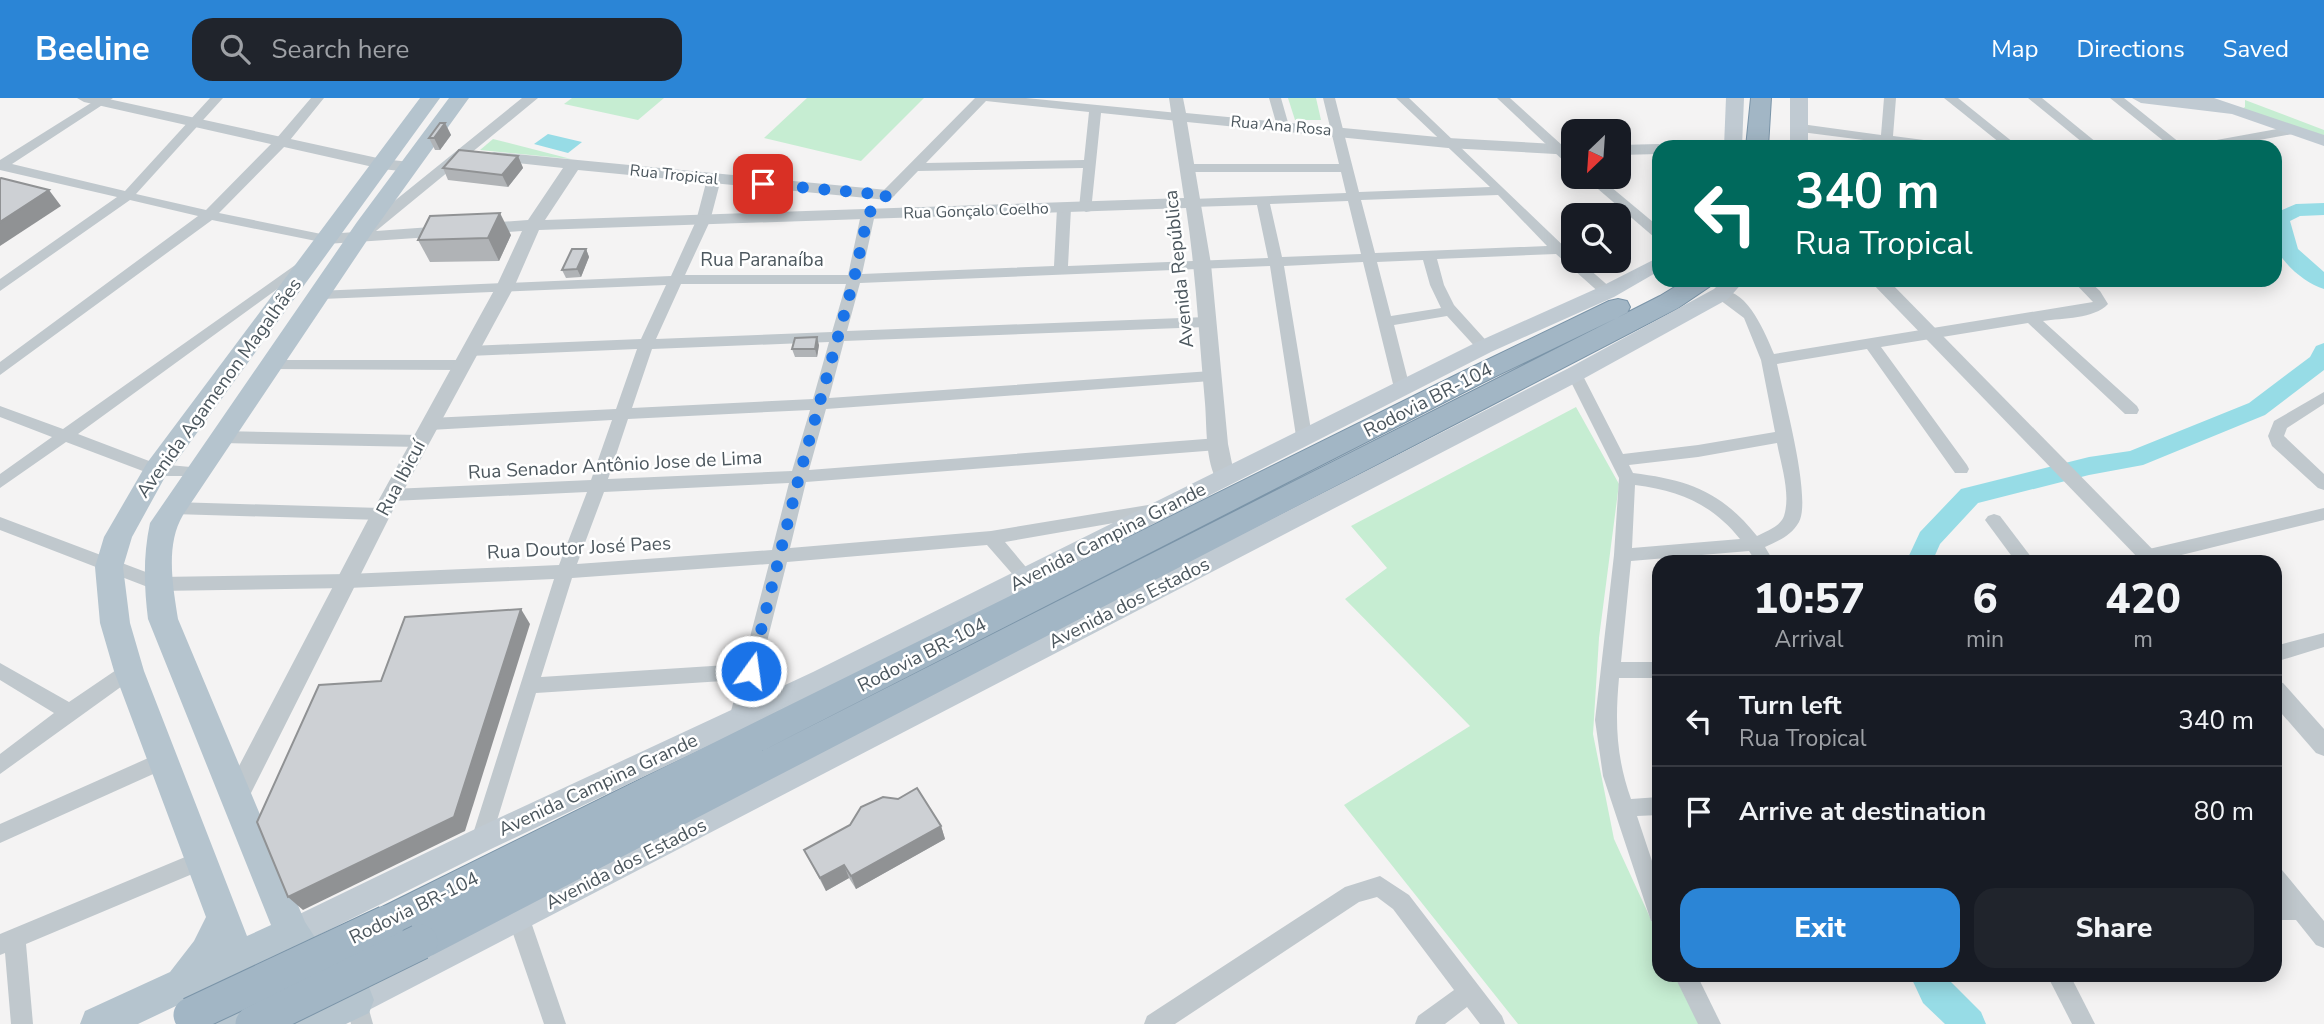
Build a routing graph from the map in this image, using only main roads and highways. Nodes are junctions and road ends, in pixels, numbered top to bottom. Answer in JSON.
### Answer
{"nodes":[{"id":1,"x":430,"y":98,"type":"edge"},
{"id":2,"x":459,"y":98,"type":"edge"},
{"id":3,"x":1735,"y":98,"type":"edge"},
{"id":4,"x":1761,"y":98,"type":"edge"},
{"id":5,"x":1781,"y":98,"type":"edge"},
{"id":6,"x":1800,"y":98,"type":"edge"},
{"id":7,"x":2141,"y":98,"type":"edge"},
{"id":8,"x":2201,"y":98,"type":"edge"},
{"id":9,"x":2234,"y":103,"type":"edge"},
{"id":10,"x":2324,"y":129,"type":"edge"},
{"id":11,"x":1733,"y":140,"type":"edge"},
{"id":12,"x":1758,"y":140,"type":"edge"},
{"id":13,"x":1778,"y":140,"type":"edge"},
{"id":14,"x":1800,"y":140,"type":"edge"},
{"id":15,"x":2324,"y":141,"type":"edge"},
{"id":16,"x":1652,"y":266,"type":"edge"},
{"id":17,"x":1657,"y":287,"type":"edge"},
{"id":18,"x":1714,"y":287,"type":"edge"},
{"id":19,"x":1717,"y":287,"type":"edge"},
{"id":20,"x":1537,"y":345,"type":"junction"},
{"id":21,"x":1475,"y":352,"type":"junction"},
{"id":22,"x":1500,"y":390,"type":"junction"},
{"id":23,"x":1486,"y":419,"type":"junction"},
{"id":24,"x":1119,"y":532,"type":"junction"},
{"id":25,"x":1088,"y":572,"type":"junction"},
{"id":26,"x":223,"y":918,"type":"junction"},
{"id":27,"x":305,"y":926,"type":"junction"},
{"id":28,"x":238,"y":957,"type":"junction"},
{"id":29,"x":187,"y":1000,"type":"edge"},
{"id":30,"x":343,"y":1013,"type":"edge"},
{"id":31,"x":98,"y":1024,"type":"edge"},
{"id":32,"x":233,"y":1024,"type":"edge"},
{"id":33,"x":253,"y":1024,"type":"edge"}],
"edges":[{"from":1,"to":26,"type":"main road","name":"Avenida Agamenon Magalhães"},
{"from":2,"to":27,"type":"main road","name":"Avenida Agamenon Magalhães"},
{"from":3,"to":11,"type":"main road"},
{"from":4,"to":12,"type":"highway"},
{"from":5,"to":13,"type":"highway"},
{"from":6,"to":14,"type":"main road"},
{"from":7,"to":9,"type":"main road"},
{"from":8,"to":9,"type":"main road"},
{"from":9,"to":10,"type":"main road"},
{"from":9,"to":15,"type":"main road"},
{"from":16,"to":21,"type":"main road","name":"Avenida Campina Grande"},
{"from":17,"to":20,"type":"highway","name":"Rodovia BR-104"},
{"from":18,"to":22,"type":"highway","name":"Rodovia BR-104"},
{"from":19,"to":23,"type":"main road","name":"Avenida dos Estados"},
{"from":20,"to":21,"type":"highway"},
{"from":20,"to":25,"type":"highway","name":"Rodovia BR-104"},
{"from":21,"to":24,"type":"main road","name":"Avenida Campina Grande"},
{"from":22,"to":23,"type":"highway"},
{"from":22,"to":33,"type":"highway","name":"Rodovia BR-104","bridge":true},
{"from":23,"to":30,"type":"main road","name":"Avenida dos Estados"},
{"from":24,"to":25,"type":"highway"},
{"from":24,"to":27,"type":"main road","name":"Avenida Campina Grande"},
{"from":25,"to":29,"type":"highway","name":"Rodovia BR-104","bridge":true},
{"from":26,"to":28,"type":"main road","name":"Avenida Agamenon Magalhães"},
{"from":26,"to":29,"type":"main road"},
{"from":27,"to":28,"type":"main road","name":"Avenida Campina Grande"},
{"from":27,"to":30,"type":"main road","name":"Avenida Agamenon Magalhães"},
{"from":28,"to":29,"type":"main road","name":"Avenida Campina Grande"},
{"from":28,"to":30,"type":"main road","name":"Avenida Agamenon Magalhães"},
{"from":29,"to":31,"type":"main road","name":"Avenida Campina Grande"},
{"from":29,"to":32,"type":"main road"}]}
